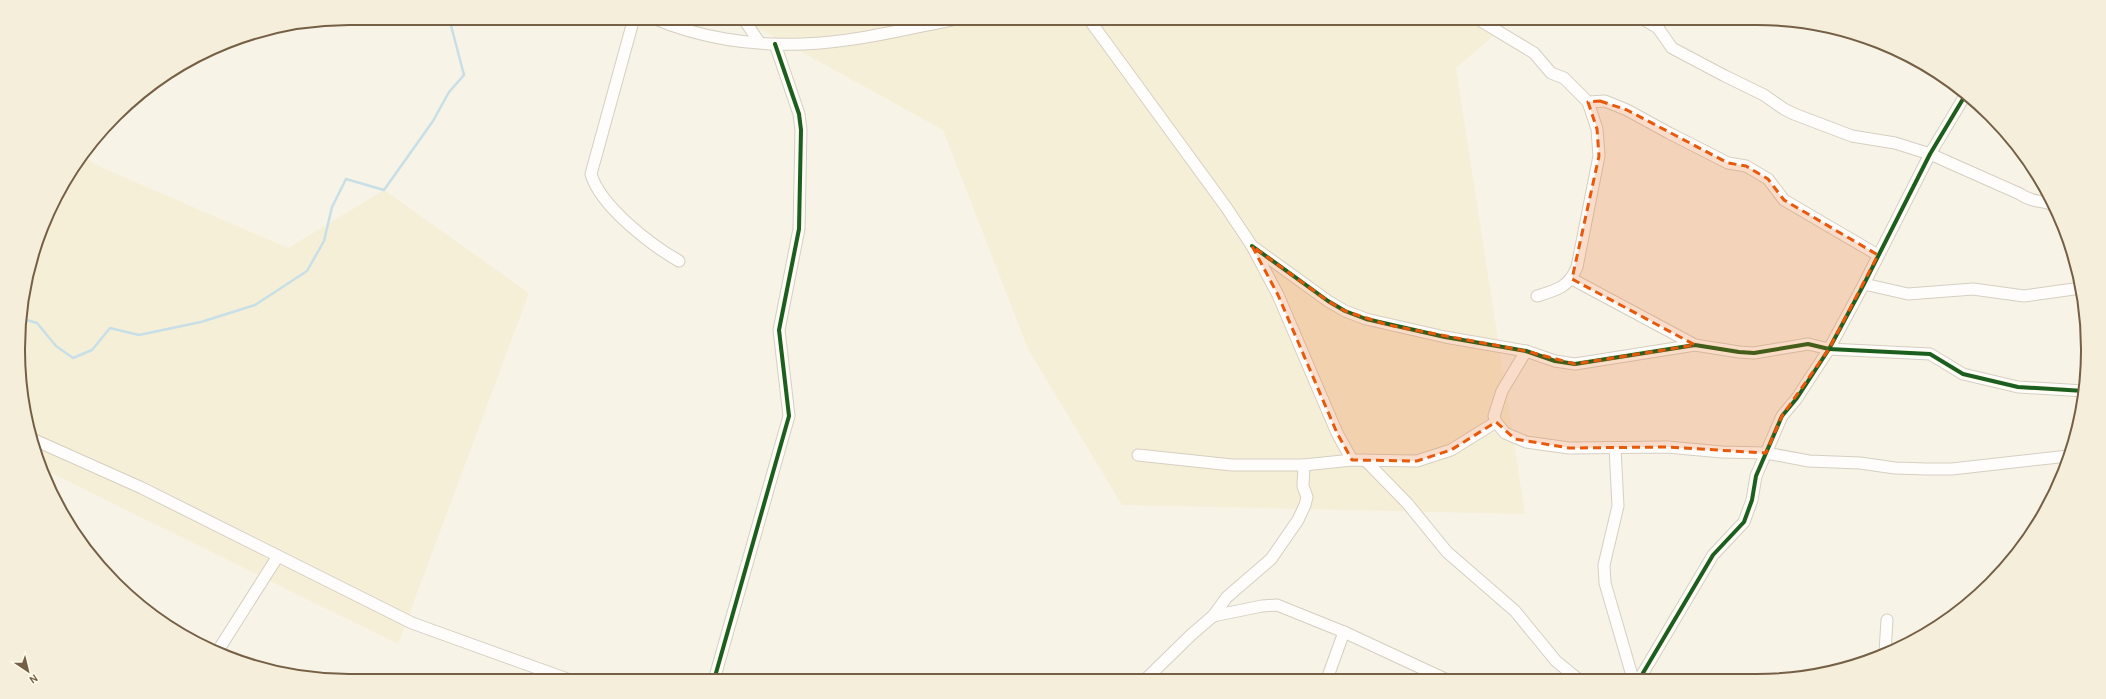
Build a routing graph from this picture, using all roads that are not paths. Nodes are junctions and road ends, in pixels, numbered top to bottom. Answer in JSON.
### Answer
{"nodes":[{"id":1,"x":632,"y":25,"type":"edge"},
{"id":2,"x":670,"y":25,"type":"edge"},
{"id":3,"x":748,"y":25,"type":"edge"},
{"id":4,"x":924,"y":25,"type":"edge"},
{"id":5,"x":1093,"y":25,"type":"edge"},
{"id":6,"x":1488,"y":25,"type":"edge"},
{"id":7,"x":1653,"y":25,"type":"edge"},
{"id":8,"x":759,"y":42,"type":"junction"},
{"id":9,"x":775,"y":44,"type":"junction"},
{"id":10,"x":1963,"y":100,"type":"edge"},
{"id":11,"x":1588,"y":102,"type":"junction"},
{"id":12,"x":1930,"y":154,"type":"junction"},
{"id":13,"x":2046,"y":202,"type":"edge"},
{"id":14,"x":1252,"y":246,"type":"junction"},
{"id":15,"x":1878,"y":255,"type":"junction"},
{"id":16,"x":679,"y":261,"type":"dead end"},
{"id":17,"x":1572,"y":278,"type":"junction"},
{"id":18,"x":1864,"y":284,"type":"junction"},
{"id":19,"x":2075,"y":289,"type":"edge"},
{"id":20,"x":1537,"y":296,"type":"dead end"},
{"id":21,"x":1695,"y":345,"type":"junction"},
{"id":22,"x":1829,"y":349,"type":"junction"},
{"id":23,"x":1526,"y":351,"type":"junction"},
{"id":24,"x":2078,"y":391,"type":"edge"},
{"id":25,"x":1496,"y":422,"type":"junction"},
{"id":26,"x":39,"y":442,"type":"edge"},
{"id":27,"x":1615,"y":448,"type":"junction"},
{"id":28,"x":1766,"y":452,"type":"junction"},
{"id":29,"x":1138,"y":455,"type":"dead end"},
{"id":30,"x":2063,"y":457,"type":"edge"},
{"id":31,"x":1352,"y":460,"type":"junction"},
{"id":32,"x":1365,"y":460,"type":"junction"},
{"id":33,"x":1304,"y":465,"type":"junction"},
{"id":34,"x":278,"y":556,"type":"junction"},
{"id":35,"x":1213,"y":616,"type":"junction"},
{"id":36,"x":1887,"y":620,"type":"dead end"},
{"id":37,"x":1344,"y":632,"type":"junction"},
{"id":38,"x":221,"y":647,"type":"edge"},
{"id":39,"x":1885,"y":647,"type":"edge"},
{"id":40,"x":554,"y":674,"type":"edge"},
{"id":41,"x":716,"y":674,"type":"edge"},
{"id":42,"x":1152,"y":674,"type":"edge"},
{"id":43,"x":1329,"y":674,"type":"edge"},
{"id":44,"x":1434,"y":674,"type":"edge"},
{"id":45,"x":1572,"y":674,"type":"edge"},
{"id":46,"x":1632,"y":674,"type":"edge"},
{"id":47,"x":1642,"y":674,"type":"edge"}],
"edges":[{"from":1,"to":16,"type":"street"},
{"from":2,"to":8,"type":"street"},
{"from":3,"to":8,"type":"street"},
{"from":4,"to":9,"type":"street"},
{"from":5,"to":14,"type":"street"},
{"from":6,"to":11,"type":"street"},
{"from":7,"to":12,"type":"street"},
{"from":8,"to":9,"type":"street"},
{"from":9,"to":41,"type":"street"},
{"from":10,"to":12,"type":"street"},
{"from":11,"to":15,"type":"street"},
{"from":11,"to":17,"type":"street"},
{"from":12,"to":13,"type":"street"},
{"from":12,"to":15,"type":"street"},
{"from":14,"to":23,"type":"street"},
{"from":14,"to":31,"type":"street"},
{"from":15,"to":18,"type":"street"},
{"from":17,"to":20,"type":"street"},
{"from":17,"to":21,"type":"street"},
{"from":18,"to":19,"type":"street"},
{"from":18,"to":22,"type":"street"},
{"from":21,"to":22,"type":"street"},
{"from":21,"to":23,"type":"street"},
{"from":22,"to":24,"type":"street"},
{"from":22,"to":28,"type":"street"},
{"from":23,"to":25,"type":"street"},
{"from":25,"to":27,"type":"street"},
{"from":25,"to":32,"type":"street"},
{"from":26,"to":34,"type":"street"},
{"from":27,"to":28,"type":"street"},
{"from":27,"to":46,"type":"street"},
{"from":28,"to":30,"type":"street"},
{"from":28,"to":47,"type":"street"},
{"from":29,"to":33,"type":"street"},
{"from":31,"to":32,"type":"street"},
{"from":31,"to":33,"type":"street"},
{"from":32,"to":45,"type":"street"},
{"from":33,"to":35,"type":"street"},
{"from":34,"to":38,"type":"street"},
{"from":34,"to":40,"type":"street"},
{"from":35,"to":37,"type":"street"},
{"from":35,"to":42,"type":"street"},
{"from":36,"to":39,"type":"street"},
{"from":37,"to":43,"type":"street"},
{"from":37,"to":44,"type":"street"}]}
